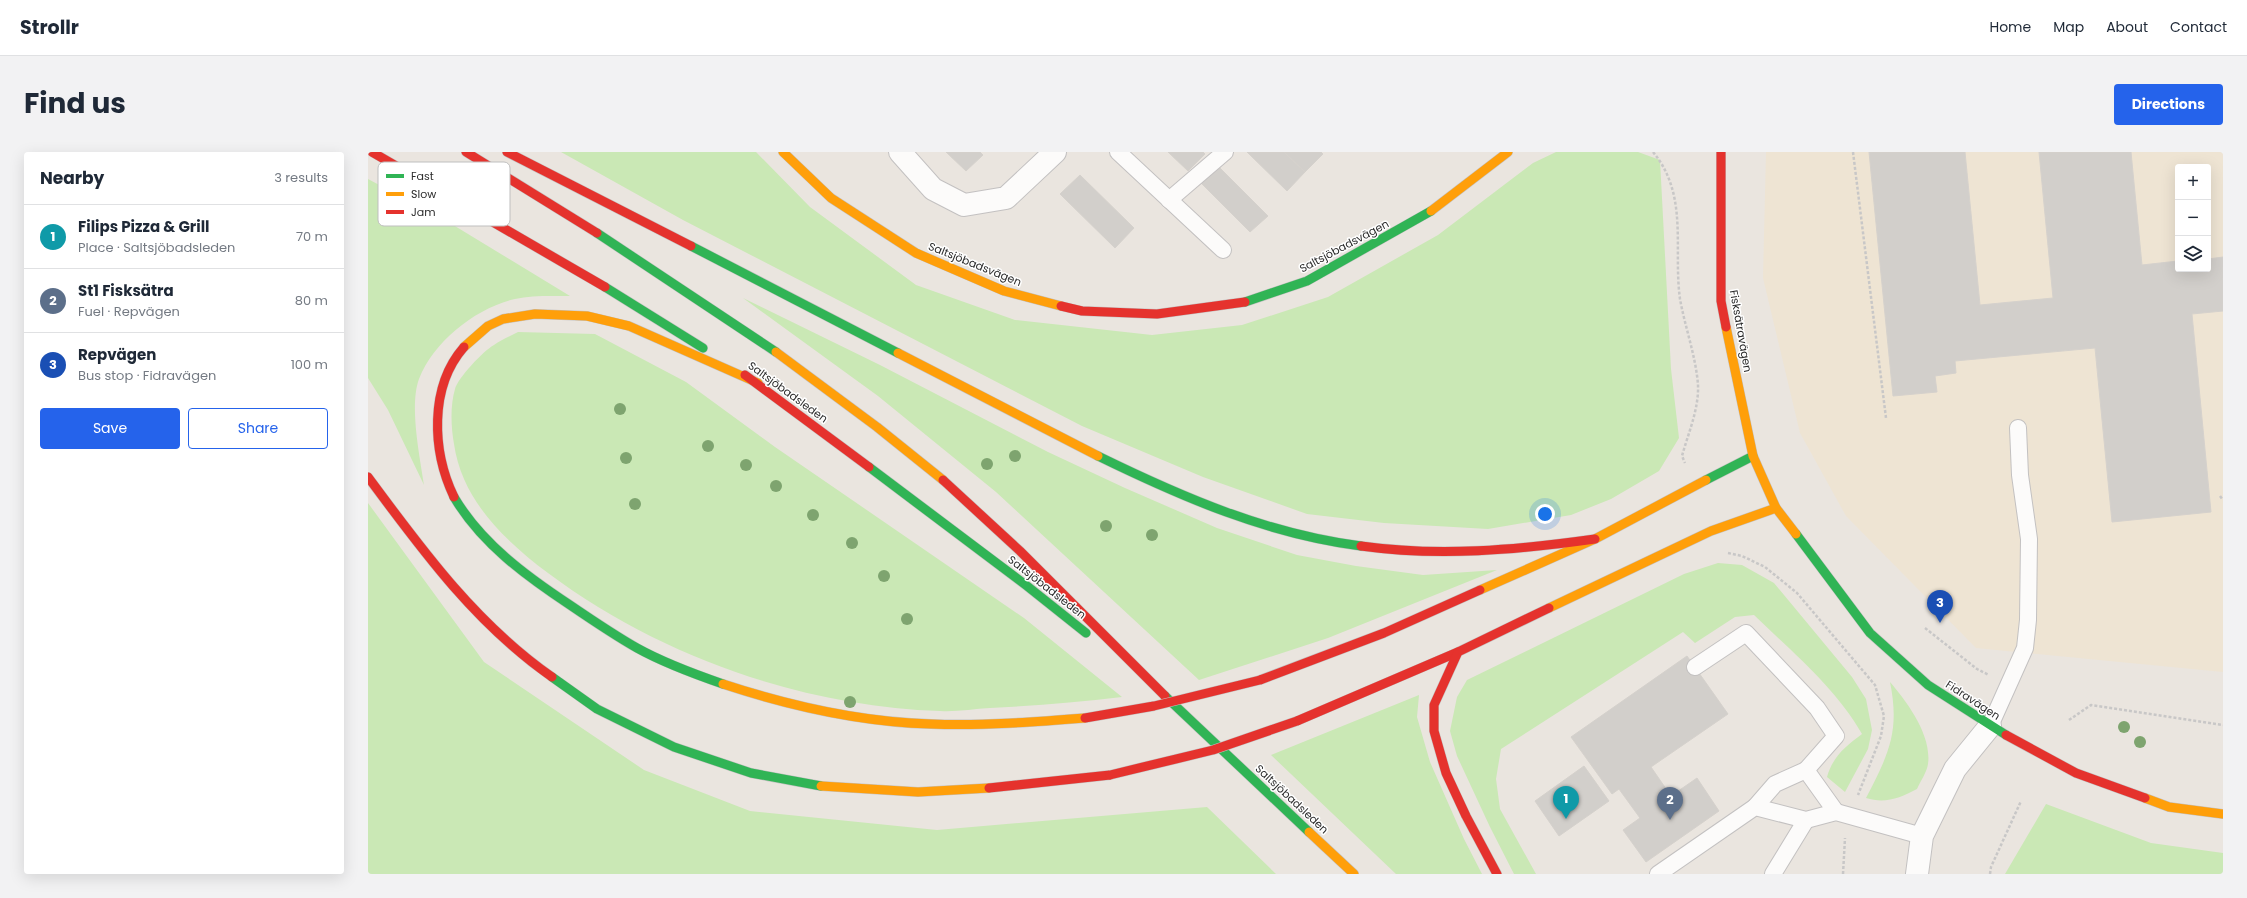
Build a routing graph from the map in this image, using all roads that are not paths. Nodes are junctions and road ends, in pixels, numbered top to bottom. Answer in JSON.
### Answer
{"nodes":[{"id":1,"x":372,"y":152,"type":"edge"},
{"id":2,"x":466,"y":152,"type":"edge"},
{"id":3,"x":506,"y":152,"type":"edge"},
{"id":4,"x":783,"y":152,"type":"edge"},
{"id":5,"x":900,"y":152,"type":"edge"},
{"id":6,"x":1118,"y":152,"type":"edge"},
{"id":7,"x":1224,"y":152,"type":"edge"},
{"id":8,"x":1508,"y":152,"type":"edge"},
{"id":9,"x":1721,"y":152,"type":"edge"},
{"id":10,"x":1048,"y":154,"type":"edge"},
{"id":11,"x":390,"y":162,"type":"edge"},
{"id":12,"x":482,"y":162,"type":"edge"},
{"id":13,"x":510,"y":179,"type":"edge"},
{"id":14,"x":1169,"y":200,"type":"junction"},
{"id":15,"x":502,"y":226,"type":"edge"},
{"id":16,"x":1223,"y":250,"type":"dead end"},
{"id":17,"x":758,"y":383,"type":"junction"},
{"id":18,"x":2018,"y":428,"type":"dead end"},
{"id":19,"x":1753,"y":456,"type":"junction"},
{"id":20,"x":368,"y":477,"type":"edge"},
{"id":21,"x":1776,"y":508,"type":"junction"},
{"id":22,"x":1595,"y":539,"type":"junction"},
{"id":23,"x":1458,"y":652,"type":"junction"},
{"id":24,"x":1695,"y":667,"type":"dead end"},
{"id":25,"x":1161,"y":692,"type":"junction"},
{"id":26,"x":1990,"y":726,"type":"junction"},
{"id":27,"x":1806,"y":770,"type":"junction"},
{"id":28,"x":1755,"y":807,"type":"junction"},
{"id":29,"x":1836,"y":812,"type":"junction"},
{"id":30,"x":2223,"y":814,"type":"edge"},
{"id":31,"x":1806,"y":820,"type":"junction"},
{"id":32,"x":1922,"y":836,"type":"junction"},
{"id":33,"x":1354,"y":874,"type":"edge"},
{"id":34,"x":1497,"y":874,"type":"edge"},
{"id":35,"x":1658,"y":874,"type":"edge"},
{"id":36,"x":1773,"y":874,"type":"edge"},
{"id":37,"x":1917,"y":874,"type":"edge"}],
"edges":[{"from":1,"to":11,"type":"main road","name":"Saltsjöbadsleden"},
{"from":2,"to":12,"type":"main road","name":"Saltsjöbadsleden"},
{"from":3,"to":22,"type":"main road"},
{"from":4,"to":8,"type":"main road","name":"Saltsjöbadsvägen"},
{"from":5,"to":10,"type":"street"},
{"from":6,"to":14,"type":"lane"},
{"from":7,"to":14,"type":"lane"},
{"from":9,"to":19,"type":"main road","name":"Fisksätravägen"},
{"from":13,"to":25,"type":"main road","name":"Saltsjöbadsleden"},
{"from":14,"to":16,"type":"lane"},
{"from":15,"to":17,"type":"main road","name":"Saltsjöbadsleden"},
{"from":17,"to":22,"type":"main road","bridge":true},
{"from":17,"to":25,"type":"main road","name":"Saltsjöbadsleden"},
{"from":18,"to":26,"type":"lane"},
{"from":19,"to":21,"type":"main road","name":"Fisksätravägen"},
{"from":19,"to":22,"type":"main road"},
{"from":20,"to":23,"type":"main road","bridge":true},
{"from":21,"to":23,"type":"main road"},
{"from":21,"to":26,"type":"main road","name":"Fidravägen"},
{"from":23,"to":34,"type":"main road"},
{"from":24,"to":27,"type":"lane"},
{"from":25,"to":33,"type":"main road","name":"Saltsjöbadsleden"},
{"from":26,"to":30,"type":"main road","name":"Fidravägen"},
{"from":26,"to":32,"type":"street"},
{"from":27,"to":28,"type":"lane"},
{"from":27,"to":29,"type":"lane"},
{"from":28,"to":31,"type":"lane"},
{"from":28,"to":35,"type":"lane"},
{"from":29,"to":31,"type":"lane"},
{"from":29,"to":32,"type":"lane"},
{"from":31,"to":36,"type":"lane"},
{"from":32,"to":37,"type":"street"}]}
